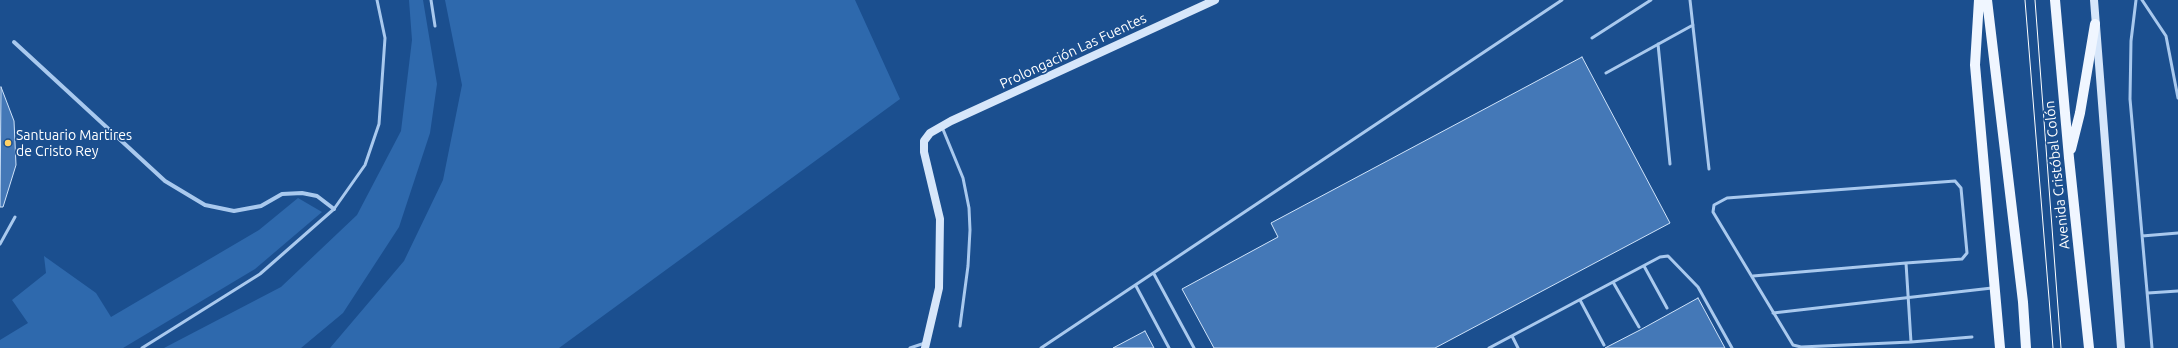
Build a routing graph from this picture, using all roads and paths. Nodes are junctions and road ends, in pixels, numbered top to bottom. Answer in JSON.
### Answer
{"nodes":[{"id":1,"x":377,"y":0,"type":"edge"},
{"id":2,"x":430,"y":0,"type":"edge"},
{"id":3,"x":1215,"y":0,"type":"edge"},
{"id":4,"x":1562,"y":0,"type":"edge"},
{"id":5,"x":1651,"y":0,"type":"edge"},
{"id":6,"x":1690,"y":0,"type":"edge"},
{"id":7,"x":1979,"y":0,"type":"edge"},
{"id":8,"x":1987,"y":0,"type":"edge"},
{"id":9,"x":2055,"y":0,"type":"edge"},
{"id":10,"x":2094,"y":0,"type":"edge"},
{"id":11,"x":2136,"y":0,"type":"edge"},
{"id":12,"x":2142,"y":0,"type":"edge"},
{"id":13,"x":2095,"y":24,"type":"junction"},
{"id":14,"x":1693,"y":25,"type":"junction"},
{"id":15,"x":435,"y":26,"type":"dead end"},
{"id":16,"x":1592,"y":38,"type":"dead end"},
{"id":17,"x":14,"y":42,"type":"dead end"},
{"id":18,"x":1658,"y":44,"type":"junction"},
{"id":19,"x":1606,"y":73,"type":"dead end"},
{"id":20,"x":2178,"y":98,"type":"edge"},
{"id":21,"x":942,"y":126,"type":"junction"},
{"id":22,"x":2069,"y":158,"type":"junction"},
{"id":23,"x":1670,"y":164,"type":"dead end"},
{"id":24,"x":1709,"y":169,"type":"dead end"},
{"id":25,"x":334,"y":209,"type":"junction"},
{"id":26,"x":15,"y":217,"type":"dead end"},
{"id":27,"x":2178,"y":233,"type":"edge"},
{"id":28,"x":2142,"y":236,"type":"junction"},
{"id":29,"x":0,"y":244,"type":"edge"},
{"id":30,"x":1906,"y":263,"type":"junction"},
{"id":31,"x":1644,"y":266,"type":"junction"},
{"id":32,"x":1154,"y":274,"type":"junction"},
{"id":33,"x":1752,"y":276,"type":"junction"},
{"id":34,"x":1613,"y":282,"type":"junction"},
{"id":35,"x":1136,"y":286,"type":"junction"},
{"id":36,"x":1996,"y":287,"type":"junction"},
{"id":37,"x":2178,"y":292,"type":"edge"},
{"id":38,"x":2148,"y":293,"type":"junction"},
{"id":39,"x":1908,"y":296,"type":"junction"},
{"id":40,"x":1580,"y":300,"type":"junction"},
{"id":41,"x":1667,"y":308,"type":"dead end"},
{"id":42,"x":1773,"y":313,"type":"junction"},
{"id":43,"x":960,"y":326,"type":"dead end"},
{"id":44,"x":1638,"y":327,"type":"dead end"},
{"id":45,"x":1512,"y":336,"type":"junction"},
{"id":46,"x":1972,"y":337,"type":"dead end"},
{"id":47,"x":1912,"y":342,"type":"junction"},
{"id":48,"x":926,"y":345,"type":"edge"},
{"id":49,"x":1604,"y":345,"type":"dead end"},
{"id":50,"x":142,"y":348,"type":"edge"},
{"id":51,"x":910,"y":348,"type":"edge"},
{"id":52,"x":1041,"y":348,"type":"edge"},
{"id":53,"x":1169,"y":348,"type":"edge"},
{"id":54,"x":1194,"y":348,"type":"edge"},
{"id":55,"x":1489,"y":348,"type":"edge"},
{"id":56,"x":1518,"y":348,"type":"edge"},
{"id":57,"x":1732,"y":348,"type":"edge"},
{"id":58,"x":2000,"y":348,"type":"edge"},
{"id":59,"x":2026,"y":348,"type":"edge"},
{"id":60,"x":2089,"y":348,"type":"edge"},
{"id":61,"x":2121,"y":348,"type":"edge"},
{"id":62,"x":2152,"y":348,"type":"edge"}],
"edges":[{"from":1,"to":25,"type":"lane"},
{"from":2,"to":15,"type":"lane"},
{"from":3,"to":21,"type":"street","name":"Prolongación Las Fuentes"},
{"from":4,"to":32,"type":"lane"},
{"from":5,"to":16,"type":"lane"},
{"from":6,"to":14,"type":"lane"},
{"from":7,"to":36,"type":"main road"},
{"from":8,"to":59,"type":"main road"},
{"from":9,"to":22,"type":"main road","name":"Avenida Cristóbal Colón"},
{"from":10,"to":13,"type":"street"},
{"from":11,"to":28,"type":"lane"},
{"from":12,"to":20,"type":"lane"},
{"from":13,"to":22,"type":"main road"},
{"from":13,"to":61,"type":"street"},
{"from":14,"to":18,"type":"lane"},
{"from":14,"to":24,"type":"lane"},
{"from":17,"to":25,"type":"street"},
{"from":18,"to":19,"type":"lane"},
{"from":18,"to":23,"type":"lane"},
{"from":21,"to":43,"type":"lane"},
{"from":21,"to":48,"type":"street","name":"Prolongación Las Fuentes"},
{"from":22,"to":60,"type":"main road","name":"Avenida Cristóbal Colón"},
{"from":25,"to":50,"type":"lane"},
{"from":26,"to":29,"type":"lane"},
{"from":27,"to":28,"type":"lane"},
{"from":28,"to":38,"type":"lane"},
{"from":30,"to":33,"type":"lane"},
{"from":30,"to":33,"type":"lane"},
{"from":30,"to":39,"type":"lane"},
{"from":31,"to":34,"type":"lane"},
{"from":31,"to":41,"type":"lane"},
{"from":31,"to":57,"type":"lane"},
{"from":32,"to":35,"type":"lane"},
{"from":32,"to":54,"type":"lane"},
{"from":33,"to":42,"type":"lane"},
{"from":34,"to":40,"type":"lane"},
{"from":34,"to":44,"type":"lane"},
{"from":35,"to":52,"type":"lane"},
{"from":35,"to":53,"type":"lane"},
{"from":36,"to":39,"type":"lane"},
{"from":36,"to":58,"type":"main road"},
{"from":37,"to":38,"type":"lane"},
{"from":38,"to":62,"type":"lane"},
{"from":39,"to":42,"type":"lane"},
{"from":39,"to":47,"type":"lane"},
{"from":40,"to":45,"type":"lane"},
{"from":40,"to":49,"type":"lane"},
{"from":42,"to":47,"type":"lane"},
{"from":45,"to":55,"type":"lane"},
{"from":45,"to":56,"type":"lane"},
{"from":46,"to":47,"type":"lane"},
{"from":48,"to":51,"type":"lane"}]}
